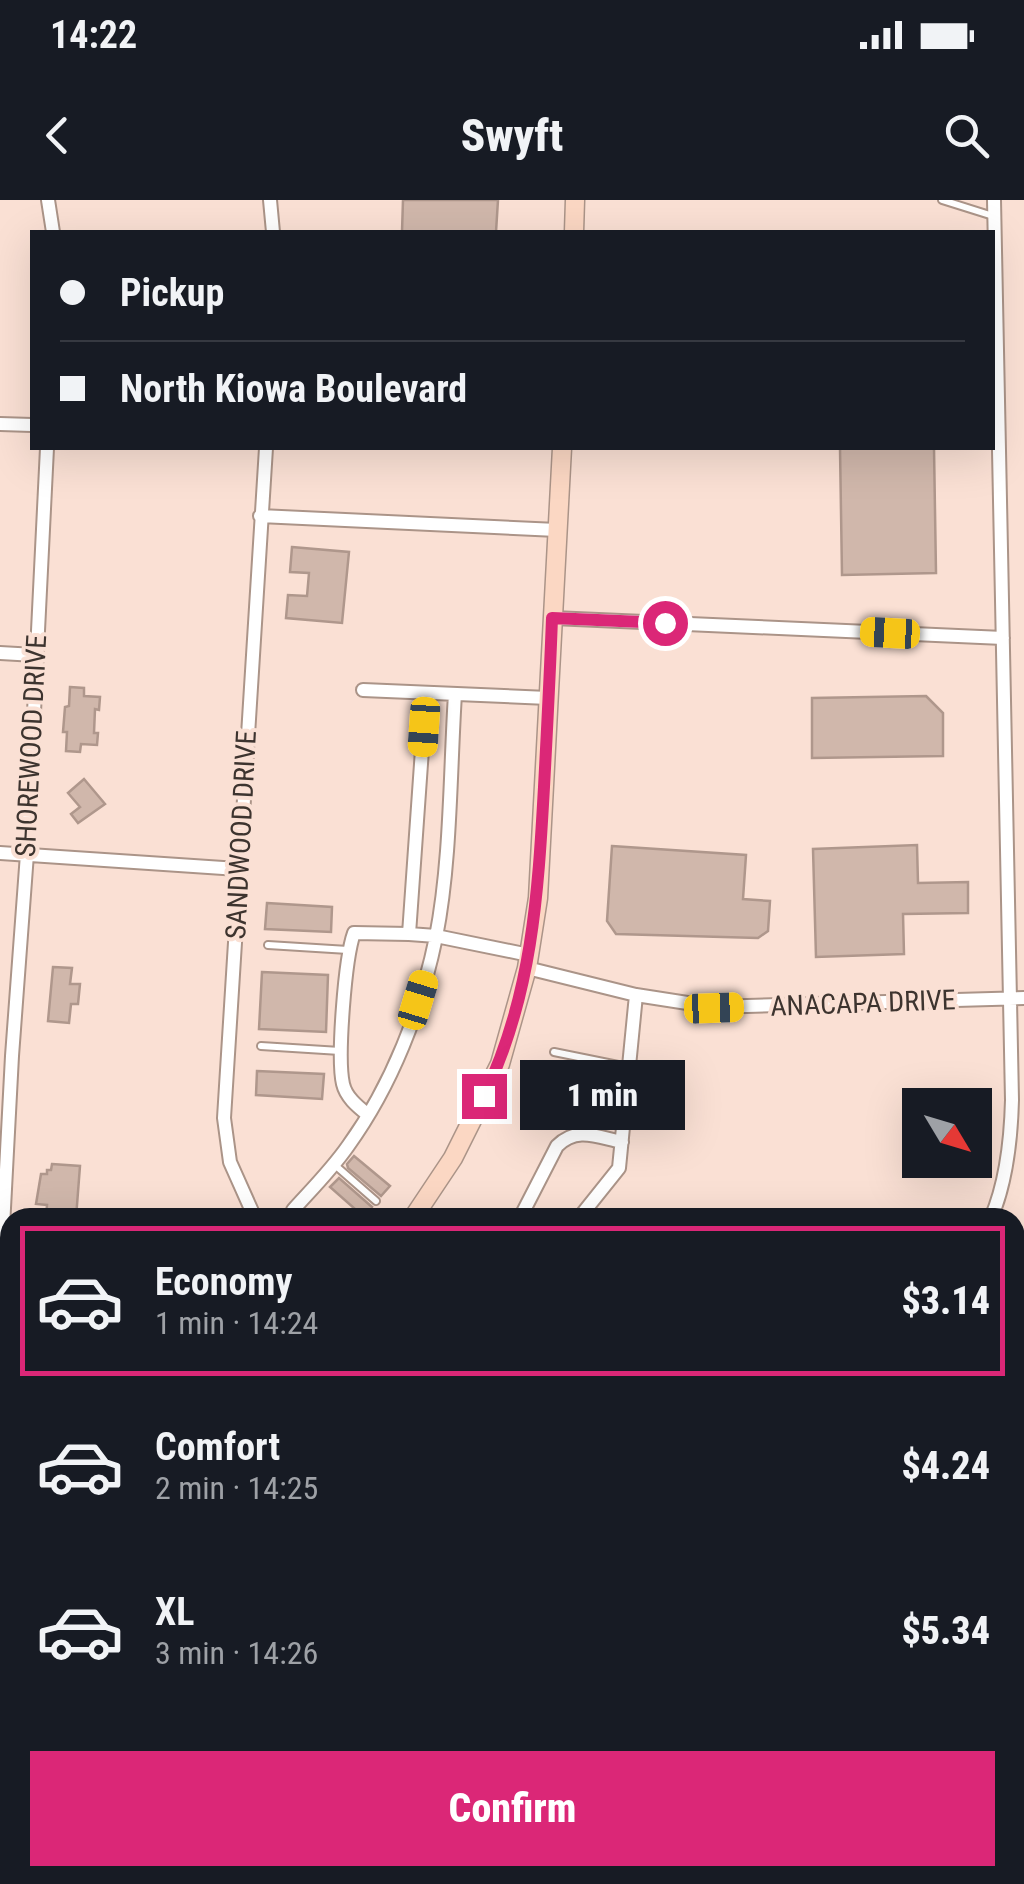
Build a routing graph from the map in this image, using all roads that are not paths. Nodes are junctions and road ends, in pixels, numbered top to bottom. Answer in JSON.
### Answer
{"nodes":[{"id":1,"x":48,"y":200,"type":"edge"},
{"id":2,"x":270,"y":200,"type":"edge"},
{"id":3,"x":575,"y":200,"type":"edge"},
{"id":4,"x":942,"y":200,"type":"edge"},
{"id":5,"x":994,"y":200,"type":"edge"},
{"id":6,"x":993,"y":216,"type":"junction"},
{"id":7,"x":53,"y":230,"type":"edge"},
{"id":8,"x":274,"y":230,"type":"edge"},
{"id":9,"x":574,"y":230,"type":"edge"},
{"id":10,"x":993,"y":230,"type":"edge"},
{"id":11,"x":995,"y":300,"type":"edge"},
{"id":12,"x":0,"y":424,"type":"edge"},
{"id":13,"x":30,"y":425,"type":"edge"},
{"id":14,"x":46,"y":450,"type":"edge"},
{"id":15,"x":266,"y":450,"type":"edge"},
{"id":16,"x":562,"y":450,"type":"edge"},
{"id":17,"x":260,"y":516,"type":"junction"},
{"id":18,"x":557,"y":530,"type":"junction"},
{"id":19,"x":552,"y":618,"type":"junction"},
{"id":20,"x":1003,"y":638,"type":"junction"},
{"id":21,"x":0,"y":653,"type":"edge"},
{"id":22,"x":35,"y":655,"type":"junction"},
{"id":23,"x":363,"y":690,"type":"dead end"},
{"id":24,"x":426,"y":692,"type":"junction"},
{"id":25,"x":455,"y":694,"type":"junction"},
{"id":26,"x":548,"y":698,"type":"junction"},
{"id":27,"x":0,"y":853,"type":"edge"},
{"id":28,"x":27,"y":854,"type":"junction"},
{"id":29,"x":238,"y":868,"type":"junction"},
{"id":30,"x":409,"y":934,"type":"junction"},
{"id":31,"x":436,"y":936,"type":"junction"},
{"id":32,"x":268,"y":945,"type":"dead end"},
{"id":33,"x":348,"y":950,"type":"junction"},
{"id":34,"x":528,"y":962,"type":"junction"},
{"id":35,"x":636,"y":995,"type":"junction"},
{"id":36,"x":1017,"y":998,"type":"edge"},
{"id":37,"x":261,"y":1046,"type":"dead end"},
{"id":38,"x":342,"y":1051,"type":"junction"},
{"id":39,"x":554,"y":1052,"type":"dead end"},
{"id":40,"x":6,"y":1056,"type":"edge"},
{"id":41,"x":629,"y":1067,"type":"junction"},
{"id":42,"x":367,"y":1114,"type":"junction"},
{"id":43,"x":1018,"y":1135,"type":"edge"},
{"id":44,"x":622,"y":1142,"type":"junction"},
{"id":45,"x":334,"y":1164,"type":"junction"},
{"id":46,"x":376,"y":1201,"type":"dead end"},
{"id":47,"x":2,"y":1208,"type":"edge"},
{"id":48,"x":251,"y":1208,"type":"edge"},
{"id":49,"x":296,"y":1208,"type":"edge"},
{"id":50,"x":420,"y":1208,"type":"edge"},
{"id":51,"x":525,"y":1208,"type":"edge"},
{"id":52,"x":587,"y":1208,"type":"edge"},
{"id":53,"x":995,"y":1208,"type":"edge"}],
"edges":[{"from":1,"to":7,"type":"street"},
{"from":2,"to":8,"type":"street"},
{"from":3,"to":9,"type":"street"},
{"from":4,"to":6,"type":"lane"},
{"from":5,"to":6,"type":"street"},
{"from":6,"to":10,"type":"street"},
{"from":11,"to":20,"type":"street"},
{"from":12,"to":13,"type":"street"},
{"from":14,"to":22,"type":"street","name":"SHOREWOOD DRIVE"},
{"from":15,"to":17,"type":"street","name":"SANDWOOD DRIVE"},
{"from":16,"to":18,"type":"street"},
{"from":17,"to":18,"type":"street"},
{"from":17,"to":29,"type":"street","name":"SANDWOOD DRIVE"},
{"from":18,"to":19,"type":"street"},
{"from":19,"to":20,"type":"street"},
{"from":19,"to":26,"type":"street"},
{"from":20,"to":36,"type":"street"},
{"from":21,"to":22,"type":"street"},
{"from":22,"to":28,"type":"street","name":"SHOREWOOD DRIVE"},
{"from":23,"to":24,"type":"street"},
{"from":24,"to":25,"type":"street"},
{"from":24,"to":30,"type":"street"},
{"from":25,"to":26,"type":"street"},
{"from":25,"to":31,"type":"street"},
{"from":26,"to":34,"type":"street"},
{"from":27,"to":28,"type":"street"},
{"from":28,"to":29,"type":"street"},
{"from":28,"to":40,"type":"street","name":"SHOREWOOD DRIVE"},
{"from":29,"to":48,"type":"street","name":"SANDWOOD DRIVE"},
{"from":30,"to":31,"type":"street","name":"ANACAPA DRIVE"},
{"from":30,"to":33,"type":"street","name":"ANACAPA DRIVE"},
{"from":31,"to":34,"type":"street","name":"ANACAPA DRIVE"},
{"from":31,"to":42,"type":"street"},
{"from":32,"to":33,"type":"lane"},
{"from":33,"to":38,"type":"street"},
{"from":34,"to":35,"type":"street","name":"ANACAPA DRIVE"},
{"from":34,"to":50,"type":"street"},
{"from":35,"to":36,"type":"street","name":"ANACAPA DRIVE"},
{"from":35,"to":41,"type":"street"},
{"from":36,"to":43,"type":"street"},
{"from":37,"to":38,"type":"lane"},
{"from":38,"to":42,"type":"street"},
{"from":39,"to":41,"type":"lane"},
{"from":40,"to":47,"type":"street","name":"SHOREWOOD DRIVE"},
{"from":41,"to":44,"type":"street"},
{"from":42,"to":45,"type":"street"},
{"from":43,"to":53,"type":"street"},
{"from":44,"to":51,"type":"street"},
{"from":44,"to":52,"type":"street"},
{"from":45,"to":46,"type":"lane"},
{"from":45,"to":49,"type":"street"}]}
